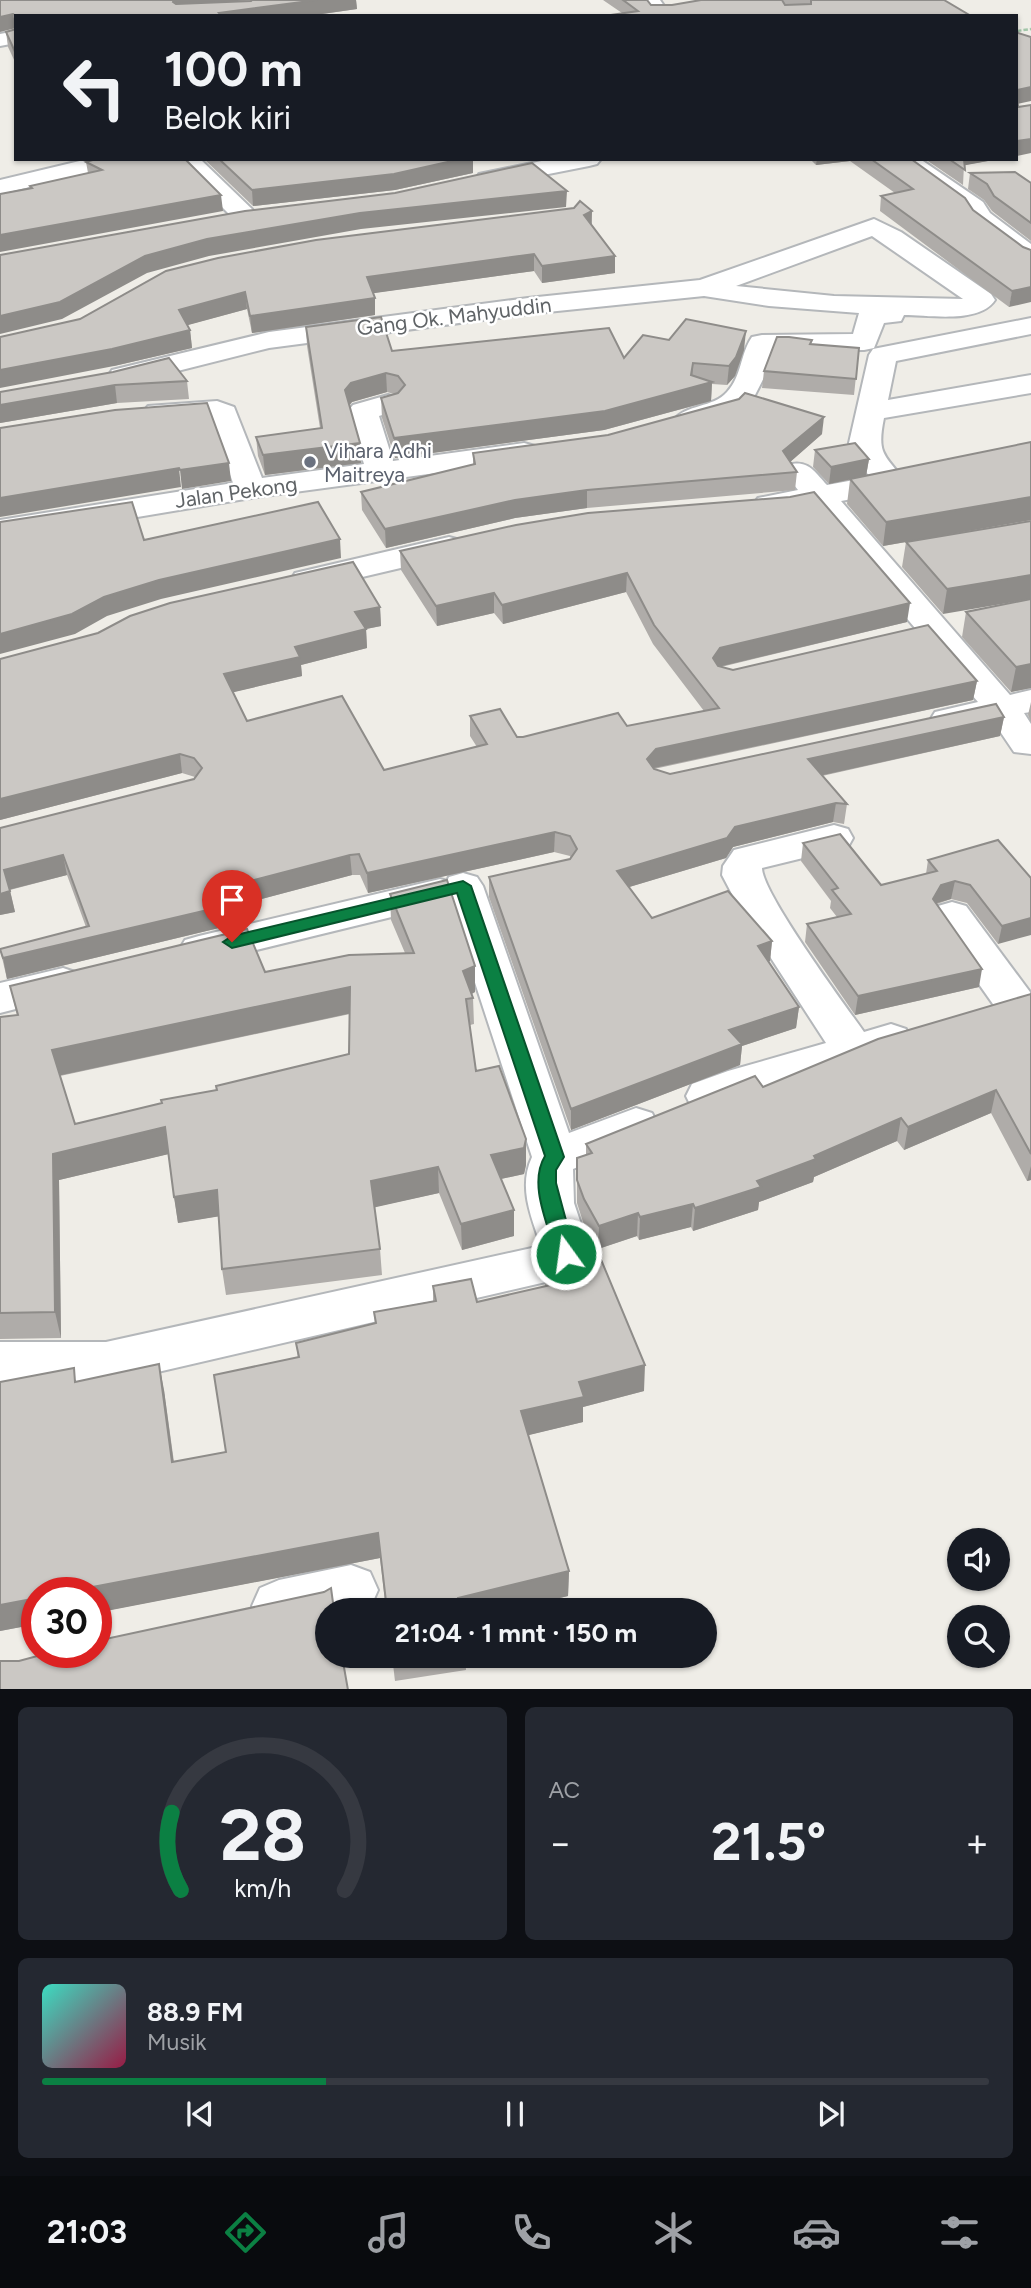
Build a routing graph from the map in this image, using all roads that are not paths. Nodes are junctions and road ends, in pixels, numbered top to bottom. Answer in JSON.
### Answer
{"nodes":[{"id":1,"x":111,"y":161,"type":"edge"},
{"id":2,"x":188,"y":161,"type":"edge"},
{"id":3,"x":579,"y":161,"type":"edge"},
{"id":4,"x":907,"y":161,"type":"edge"},
{"id":5,"x":463,"y":184,"type":"edge"},
{"id":6,"x":0,"y":187,"type":"edge"},
{"id":7,"x":272,"y":215,"type":"edge"},
{"id":8,"x":246,"y":217,"type":"junction"},
{"id":9,"x":219,"y":222,"type":"edge"},
{"id":10,"x":1031,"y":256,"type":"edge"},
{"id":11,"x":704,"y":288,"type":"junction"},
{"id":12,"x":1031,"y":313,"type":"edge"},
{"id":13,"x":1031,"y":326,"type":"edge"},
{"id":14,"x":102,"y":380,"type":"edge"},
{"id":15,"x":1031,"y":384,"type":"edge"},
{"id":16,"x":388,"y":404,"type":"edge"},
{"id":17,"x":871,"y":412,"type":"junction"},
{"id":18,"x":124,"y":416,"type":"edge"},
{"id":19,"x":664,"y":427,"type":"edge"},
{"id":20,"x":553,"y":449,"type":"edge"},
{"id":21,"x":798,"y":471,"type":"edge"},
{"id":22,"x":382,"y":473,"type":"junction"},
{"id":23,"x":251,"y":489,"type":"junction"},
{"id":24,"x":818,"y":498,"type":"junction"},
{"id":25,"x":736,"y":509,"type":"edge"},
{"id":26,"x":0,"y":530,"type":"edge"},
{"id":27,"x":476,"y":541,"type":"edge"},
{"id":28,"x":912,"y":553,"type":"edge"},
{"id":29,"x":873,"y":560,"type":"junction"},
{"id":30,"x":280,"y":586,"type":"edge"},
{"id":31,"x":971,"y":622,"type":"edge"},
{"id":32,"x":934,"y":629,"type":"junction"},
{"id":33,"x":894,"y":638,"type":"edge"},
{"id":34,"x":1016,"y":705,"type":"edge"},
{"id":35,"x":916,"y":728,"type":"edge"},
{"id":36,"x":1027,"y":744,"type":"dead end"},
{"id":37,"x":834,"y":838,"type":"edge"},
{"id":38,"x":952,"y":916,"type":"dead end"},
{"id":39,"x":159,"y":960,"type":"edge"},
{"id":40,"x":93,"y":976,"type":"edge"},
{"id":41,"x":0,"y":998,"type":"edge"},
{"id":42,"x":1008,"y":1005,"type":"edge"},
{"id":43,"x":930,"y":1028,"type":"edge"},
{"id":44,"x":854,"y":1051,"type":"junction"},
{"id":45,"x":555,"y":1157,"type":"junction"},
{"id":46,"x":0,"y":1363,"type":"edge"},
{"id":47,"x":351,"y":1590,"type":"dead end"},
{"id":48,"x":230,"y":1617,"type":"edge"}],
"edges":[{"from":1,"to":6,"type":"street"},
{"from":2,"to":8,"type":"street"},
{"from":3,"to":5,"type":"street"},
{"from":4,"to":10,"type":"street"},
{"from":7,"to":8,"type":"street"},
{"from":8,"to":9,"type":"street"},
{"from":11,"to":11,"type":"street"},
{"from":11,"to":14,"type":"street","name":"Gang Ok. Mahyuddin"},
{"from":12,"to":19,"type":"street"},
{"from":13,"to":17,"type":"street"},
{"from":15,"to":17,"type":"street"},
{"from":16,"to":22,"type":"street"},
{"from":17,"to":24,"type":"street"},
{"from":18,"to":23,"type":"street"},
{"from":20,"to":22,"type":"street","name":"Jalan Pekong"},
{"from":21,"to":24,"type":"street"},
{"from":22,"to":23,"type":"street","name":"Jalan Pekong"},
{"from":23,"to":26,"type":"street","name":"Jalan Pekong"},
{"from":24,"to":25,"type":"street"},
{"from":24,"to":29,"type":"street"},
{"from":27,"to":30,"type":"street"},
{"from":28,"to":29,"type":"street"},
{"from":29,"to":32,"type":"street"},
{"from":31,"to":32,"type":"street"},
{"from":32,"to":33,"type":"street"},
{"from":32,"to":34,"type":"street"},
{"from":34,"to":35,"type":"street"},
{"from":34,"to":36,"type":"street"},
{"from":37,"to":44,"type":"street"},
{"from":38,"to":42,"type":"street"},
{"from":39,"to":45,"type":"street"},
{"from":40,"to":41,"type":"street"},
{"from":43,"to":44,"type":"street"},
{"from":44,"to":45,"type":"street"},
{"from":45,"to":46,"type":"street"},
{"from":47,"to":48,"type":"street"}]}
